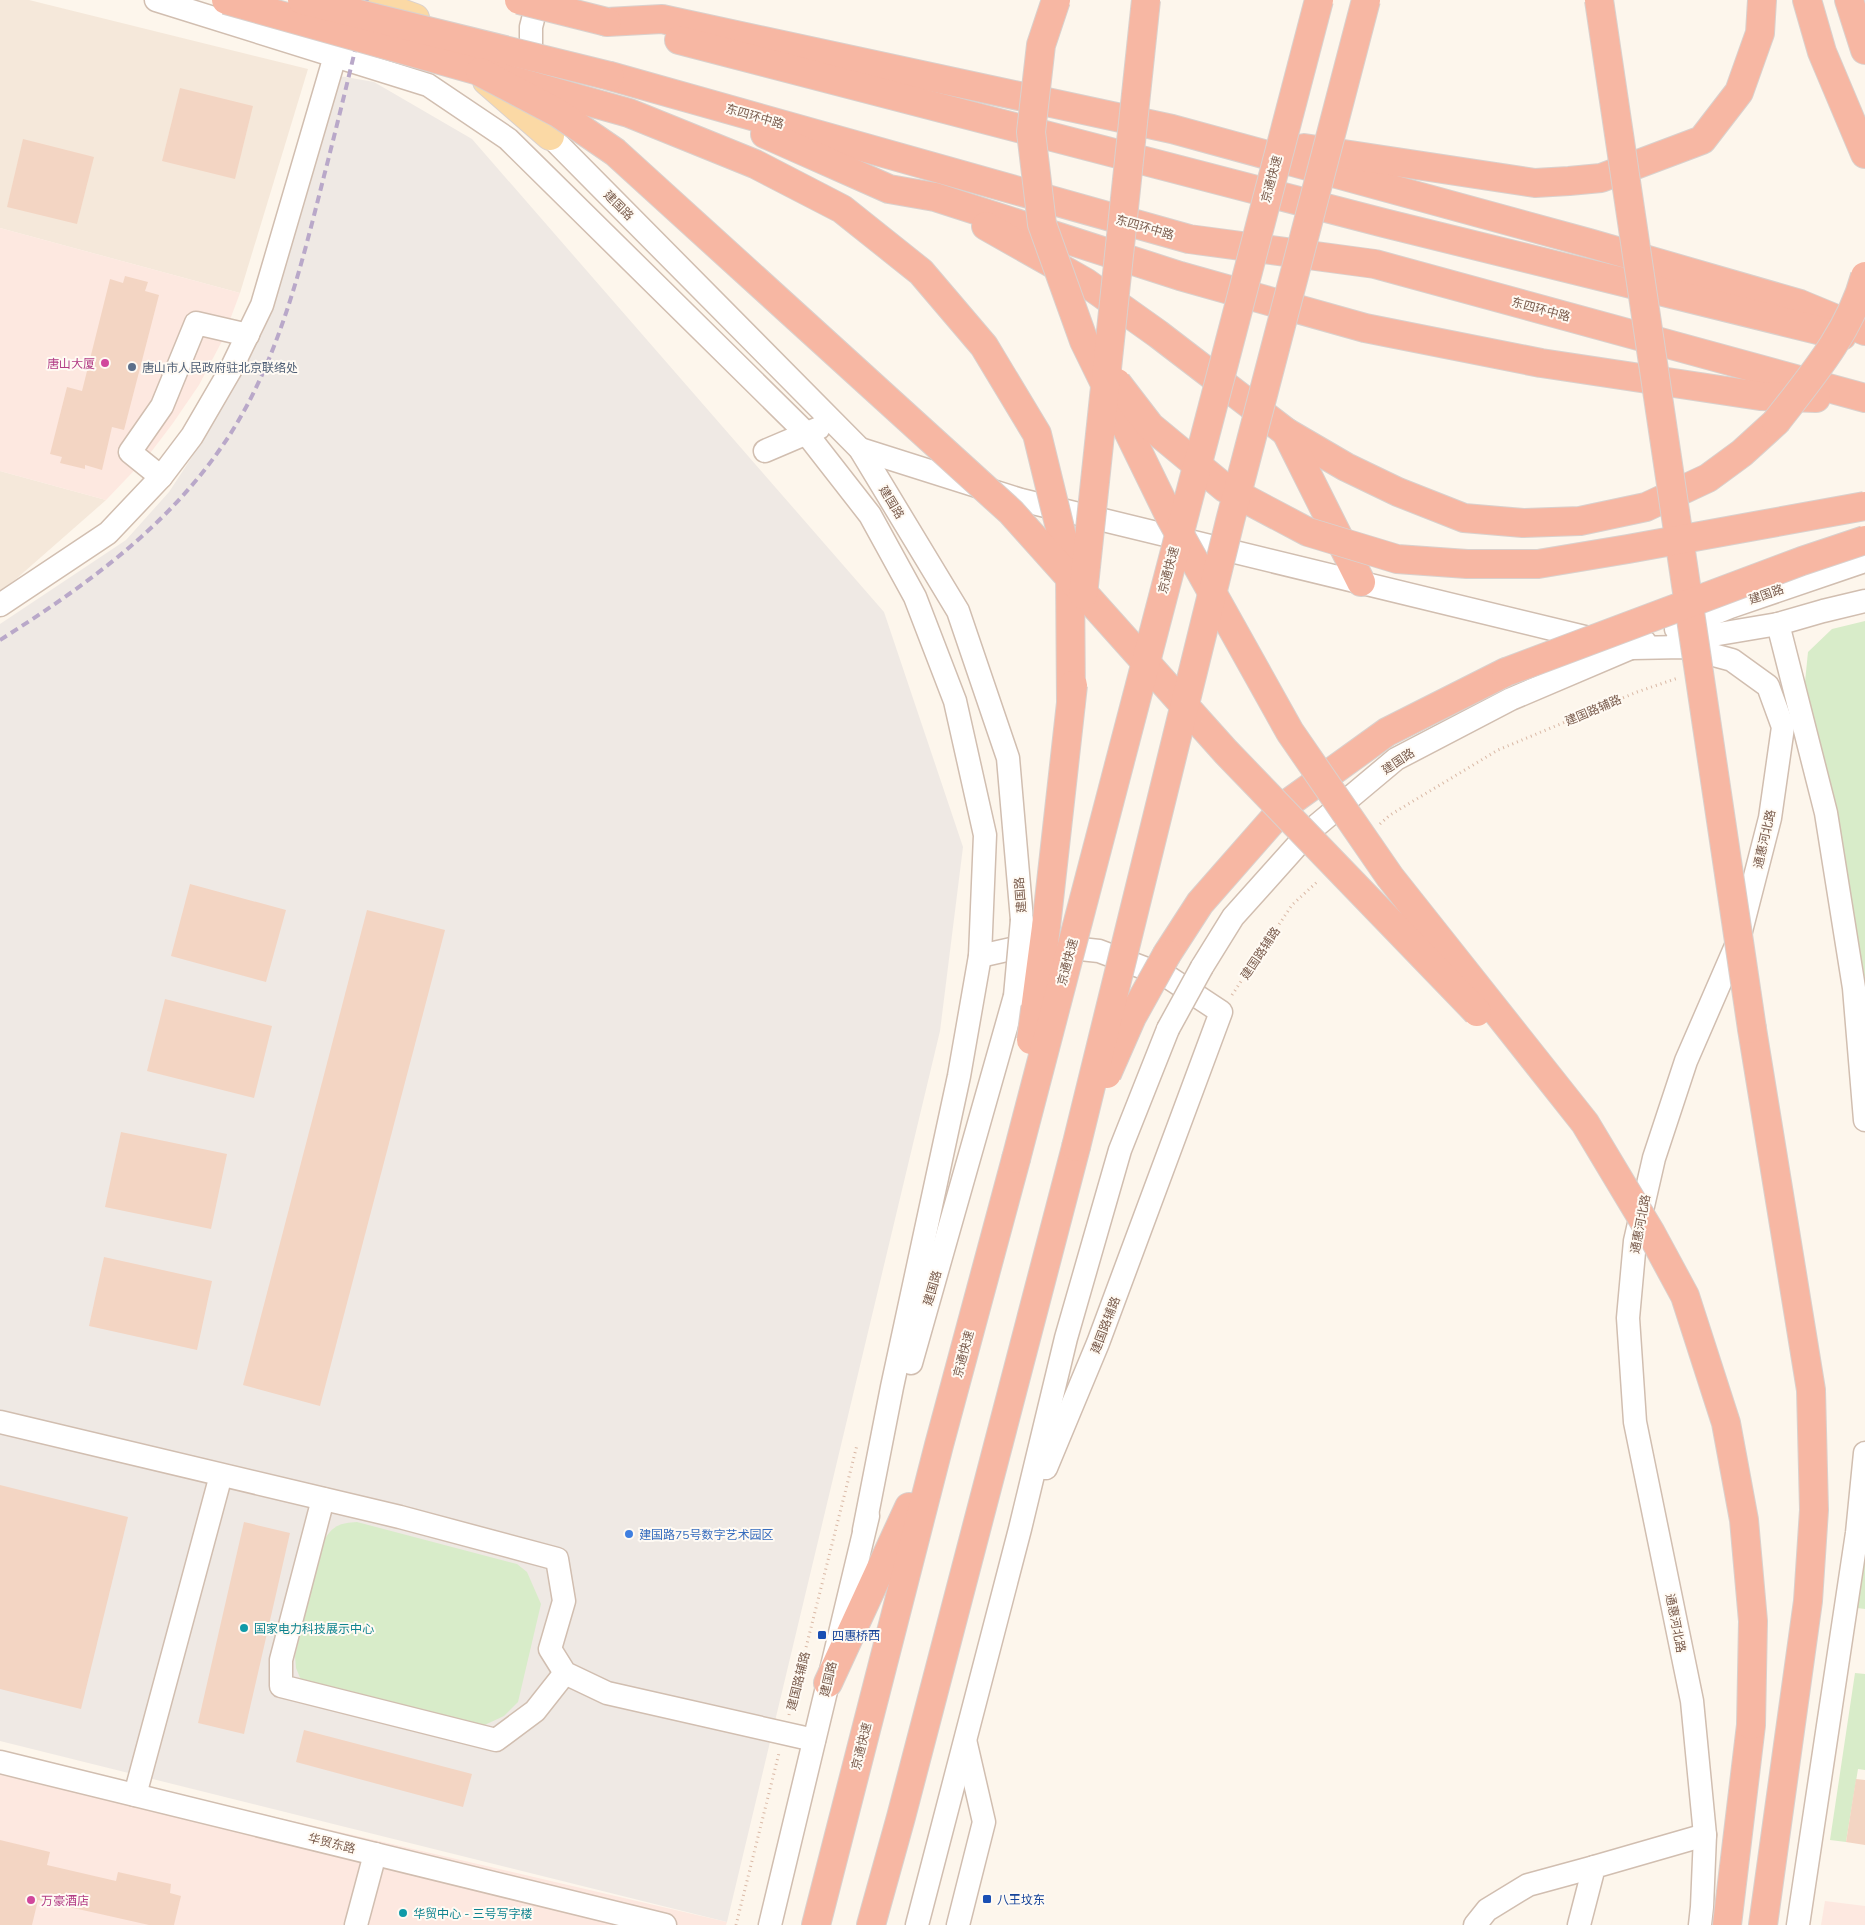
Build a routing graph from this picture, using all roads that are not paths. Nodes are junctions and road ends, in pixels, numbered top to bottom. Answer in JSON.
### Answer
{"nodes":[{"id":1,"x":156,"y":0,"type":"edge"},
{"id":2,"x":226,"y":0,"type":"edge"},
{"id":3,"x":302,"y":0,"type":"edge"},
{"id":4,"x":365,"y":0,"type":"edge"},
{"id":5,"x":519,"y":0,"type":"edge"},
{"id":6,"x":538,"y":0,"type":"edge"},
{"id":7,"x":1056,"y":0,"type":"edge"},
{"id":8,"x":1146,"y":0,"type":"edge"},
{"id":9,"x":1319,"y":0,"type":"edge"},
{"id":10,"x":1366,"y":0,"type":"edge"},
{"id":11,"x":1598,"y":0,"type":"edge"},
{"id":12,"x":1606,"y":0,"type":"edge"},
{"id":13,"x":1762,"y":0,"type":"edge"},
{"id":14,"x":1807,"y":0,"type":"edge"},
{"id":15,"x":1849,"y":0,"type":"edge"},
{"id":16,"x":420,"y":8,"type":"edge"},
{"id":17,"x":607,"y":22,"type":"junction"},
{"id":18,"x":1606,"y":43,"type":"junction"},
{"id":19,"x":1865,"y":50,"type":"edge"},
{"id":20,"x":335,"y":56,"type":"junction"},
{"id":21,"x":480,"y":72,"type":"junction"},
{"id":22,"x":675,"y":94,"type":"junction"},
{"id":23,"x":1172,"y":129,"type":"junction"},
{"id":24,"x":550,"y":136,"type":"junction"},
{"id":25,"x":1865,"y":154,"type":"edge"},
{"id":26,"x":934,"y":197,"type":"junction"},
{"id":27,"x":1865,"y":276,"type":"edge"},
{"id":28,"x":1865,"y":331,"type":"edge"},
{"id":29,"x":248,"y":334,"type":"junction"},
{"id":30,"x":1084,"y":341,"type":"junction"},
{"id":31,"x":1865,"y":342,"type":"edge"},
{"id":32,"x":1865,"y":398,"type":"edge"},
{"id":33,"x":834,"y":423,"type":"junction"},
{"id":34,"x":806,"y":432,"type":"junction"},
{"id":35,"x":1286,"y":432,"type":"junction"},
{"id":36,"x":860,"y":449,"type":"junction"},
{"id":37,"x":765,"y":450,"type":"dead end"},
{"id":38,"x":161,"y":477,"type":"junction"},
{"id":39,"x":1865,"y":506,"type":"edge"},
{"id":40,"x":1865,"y":540,"type":"edge"},
{"id":41,"x":1865,"y":561,"type":"edge"},
{"id":42,"x":1361,"y":582,"type":"junction"},
{"id":43,"x":1865,"y":601,"type":"edge"},
{"id":44,"x":0,"y":605,"type":"edge"},
{"id":45,"x":1778,"y":624,"type":"junction"},
{"id":46,"x":1632,"y":648,"type":"junction"},
{"id":47,"x":1071,"y":704,"type":"junction"},
{"id":48,"x":980,"y":956,"type":"junction"},
{"id":49,"x":1865,"y":1120,"type":"edge"},
{"id":50,"x":1585,"y":1123,"type":"junction"},
{"id":51,"x":1076,"y":1147,"type":"junction"},
{"id":52,"x":1016,"y":1158,"type":"junction"},
{"id":53,"x":0,"y":1422,"type":"edge"},
{"id":54,"x":938,"y":1445,"type":"junction"},
{"id":55,"x":1865,"y":1453,"type":"edge"},
{"id":56,"x":221,"y":1475,"type":"junction"},
{"id":57,"x":323,"y":1499,"type":"junction"},
{"id":58,"x":1020,"y":1529,"type":"junction"},
{"id":59,"x":864,"y":1530,"type":"junction"},
{"id":60,"x":565,"y":1672,"type":"junction"},
{"id":61,"x":828,"y":1683,"type":"junction"},
{"id":62,"x":814,"y":1740,"type":"junction"},
{"id":63,"x":965,"y":1741,"type":"junction"},
{"id":64,"x":0,"y":1762,"type":"edge"},
{"id":65,"x":852,"y":1781,"type":"junction"},
{"id":66,"x":135,"y":1795,"type":"junction"},
{"id":67,"x":901,"y":1817,"type":"junction"},
{"id":68,"x":1705,"y":1835,"type":"junction"},
{"id":69,"x":375,"y":1854,"type":"junction"},
{"id":70,"x":1594,"y":1867,"type":"junction"},
{"id":71,"x":591,"y":1916,"type":"edge"},
{"id":72,"x":356,"y":1925,"type":"edge"},
{"id":73,"x":665,"y":1925,"type":"edge"},
{"id":74,"x":770,"y":1925,"type":"edge"},
{"id":75,"x":800,"y":1925,"type":"edge"},
{"id":76,"x":816,"y":1925,"type":"edge"},
{"id":77,"x":871,"y":1925,"type":"edge"},
{"id":78,"x":885,"y":1925,"type":"edge"},
{"id":79,"x":917,"y":1925,"type":"edge"},
{"id":80,"x":958,"y":1925,"type":"edge"},
{"id":81,"x":1475,"y":1925,"type":"edge"},
{"id":82,"x":1579,"y":1925,"type":"edge"},
{"id":83,"x":1700,"y":1925,"type":"edge"},
{"id":84,"x":1727,"y":1925,"type":"edge"},
{"id":85,"x":1763,"y":1925,"type":"edge"},
{"id":86,"x":1798,"y":1925,"type":"edge"}],
"edges":[{"from":1,"to":20,"type":"street"},
{"from":2,"to":21,"type":"highway","bridge":true},
{"from":3,"to":22,"type":"highway","name":"东四环中路","bridge":true},
{"from":4,"to":16,"type":"main road"},
{"from":5,"to":17,"type":"highway","bridge":true},
{"from":6,"to":24,"type":"street","name":"建国路"},
{"from":7,"to":30,"type":"highway","bridge":true},
{"from":8,"to":47,"type":"highway","bridge":true},
{"from":9,"to":52,"type":"highway","name":"京通快速","bridge":true},
{"from":10,"to":51,"type":"highway","bridge":true},
{"from":11,"to":18,"type":"highway","bridge":true},
{"from":12,"to":18,"type":"highway","bridge":true},
{"from":13,"to":23,"type":"highway"},
{"from":14,"to":25,"type":"highway"},
{"from":15,"to":19,"type":"highway"},
{"from":16,"to":24,"type":"main road"},
{"from":17,"to":23,"type":"highway"},
{"from":17,"to":31,"type":"highway"},
{"from":18,"to":85,"type":"highway","bridge":true},
{"from":20,"to":29,"type":"street"},
{"from":20,"to":34,"type":"street"},
{"from":21,"to":47,"type":"highway","bridge":true},
{"from":21,"to":50,"type":"highway","bridge":true},
{"from":22,"to":26,"type":"highway"},
{"from":22,"to":32,"type":"highway","name":"东四环中路"},
{"from":23,"to":28,"type":"highway"},
{"from":24,"to":33,"type":"street","name":"建国路"},
{"from":26,"to":32,"type":"highway"},
{"from":26,"to":35,"type":"highway"},
{"from":27,"to":35,"type":"highway","bridge":true},
{"from":29,"to":38,"type":"street"},
{"from":29,"to":38,"type":"street"},
{"from":30,"to":39,"type":"highway","bridge":true},
{"from":30,"to":50,"type":"highway","bridge":true},
{"from":33,"to":34,"type":"street"},
{"from":33,"to":36,"type":"street","name":"建国路"},
{"from":34,"to":37,"type":"street"},
{"from":34,"to":48,"type":"street"},
{"from":35,"to":42,"type":"highway"},
{"from":36,"to":42,"type":"street"},
{"from":36,"to":59,"type":"street","name":"建国路","bridge":true},
{"from":38,"to":44,"type":"street"},
{"from":40,"to":51,"type":"highway","bridge":true},
{"from":41,"to":46,"type":"street","name":"建国路"},
{"from":42,"to":46,"type":"street"},
{"from":43,"to":45,"type":"street"},
{"from":45,"to":46,"type":"street"},
{"from":45,"to":49,"type":"street"},
{"from":46,"to":58,"type":"street","name":"建国路","bridge":true},
{"from":46,"to":68,"type":"street","name":"通惠河北路"},
{"from":47,"to":52,"type":"highway","bridge":true},
{"from":48,"to":58,"type":"street","name":"建国路辅路"},
{"from":48,"to":59,"type":"street"},
{"from":50,"to":84,"type":"highway","bridge":true},
{"from":51,"to":67,"type":"highway"},
{"from":52,"to":54,"type":"highway","name":"京通快速"},
{"from":53,"to":56,"type":"street"},
{"from":54,"to":61,"type":"highway"},
{"from":54,"to":65,"type":"highway","name":"京通快速"},
{"from":55,"to":86,"type":"street"},
{"from":56,"to":57,"type":"street"},
{"from":56,"to":66,"type":"street"},
{"from":57,"to":60,"type":"street"},
{"from":57,"to":60,"type":"street"},
{"from":58,"to":63,"type":"street","name":"建国路"},
{"from":59,"to":61,"type":"street","name":"建国路"},
{"from":60,"to":62,"type":"street"},
{"from":61,"to":62,"type":"street","name":"建国路"},
{"from":62,"to":74,"type":"street","name":"建国路"},
{"from":63,"to":79,"type":"street","name":"建国路"},
{"from":63,"to":80,"type":"street"},
{"from":64,"to":66,"type":"street","name":"华贸东路"},
{"from":65,"to":75,"type":"highway"},
{"from":65,"to":76,"type":"highway","name":"京通快速"},
{"from":66,"to":69,"type":"street","name":"华贸东路"},
{"from":67,"to":77,"type":"highway"},
{"from":67,"to":78,"type":"highway"},
{"from":68,"to":70,"type":"street"},
{"from":68,"to":83,"type":"street","name":"通惠河北路"},
{"from":69,"to":71,"type":"street","name":"华贸东路"},
{"from":69,"to":72,"type":"street"},
{"from":70,"to":81,"type":"street"},
{"from":70,"to":82,"type":"street"},
{"from":71,"to":73,"type":"street","name":"华贸东路"}]}
